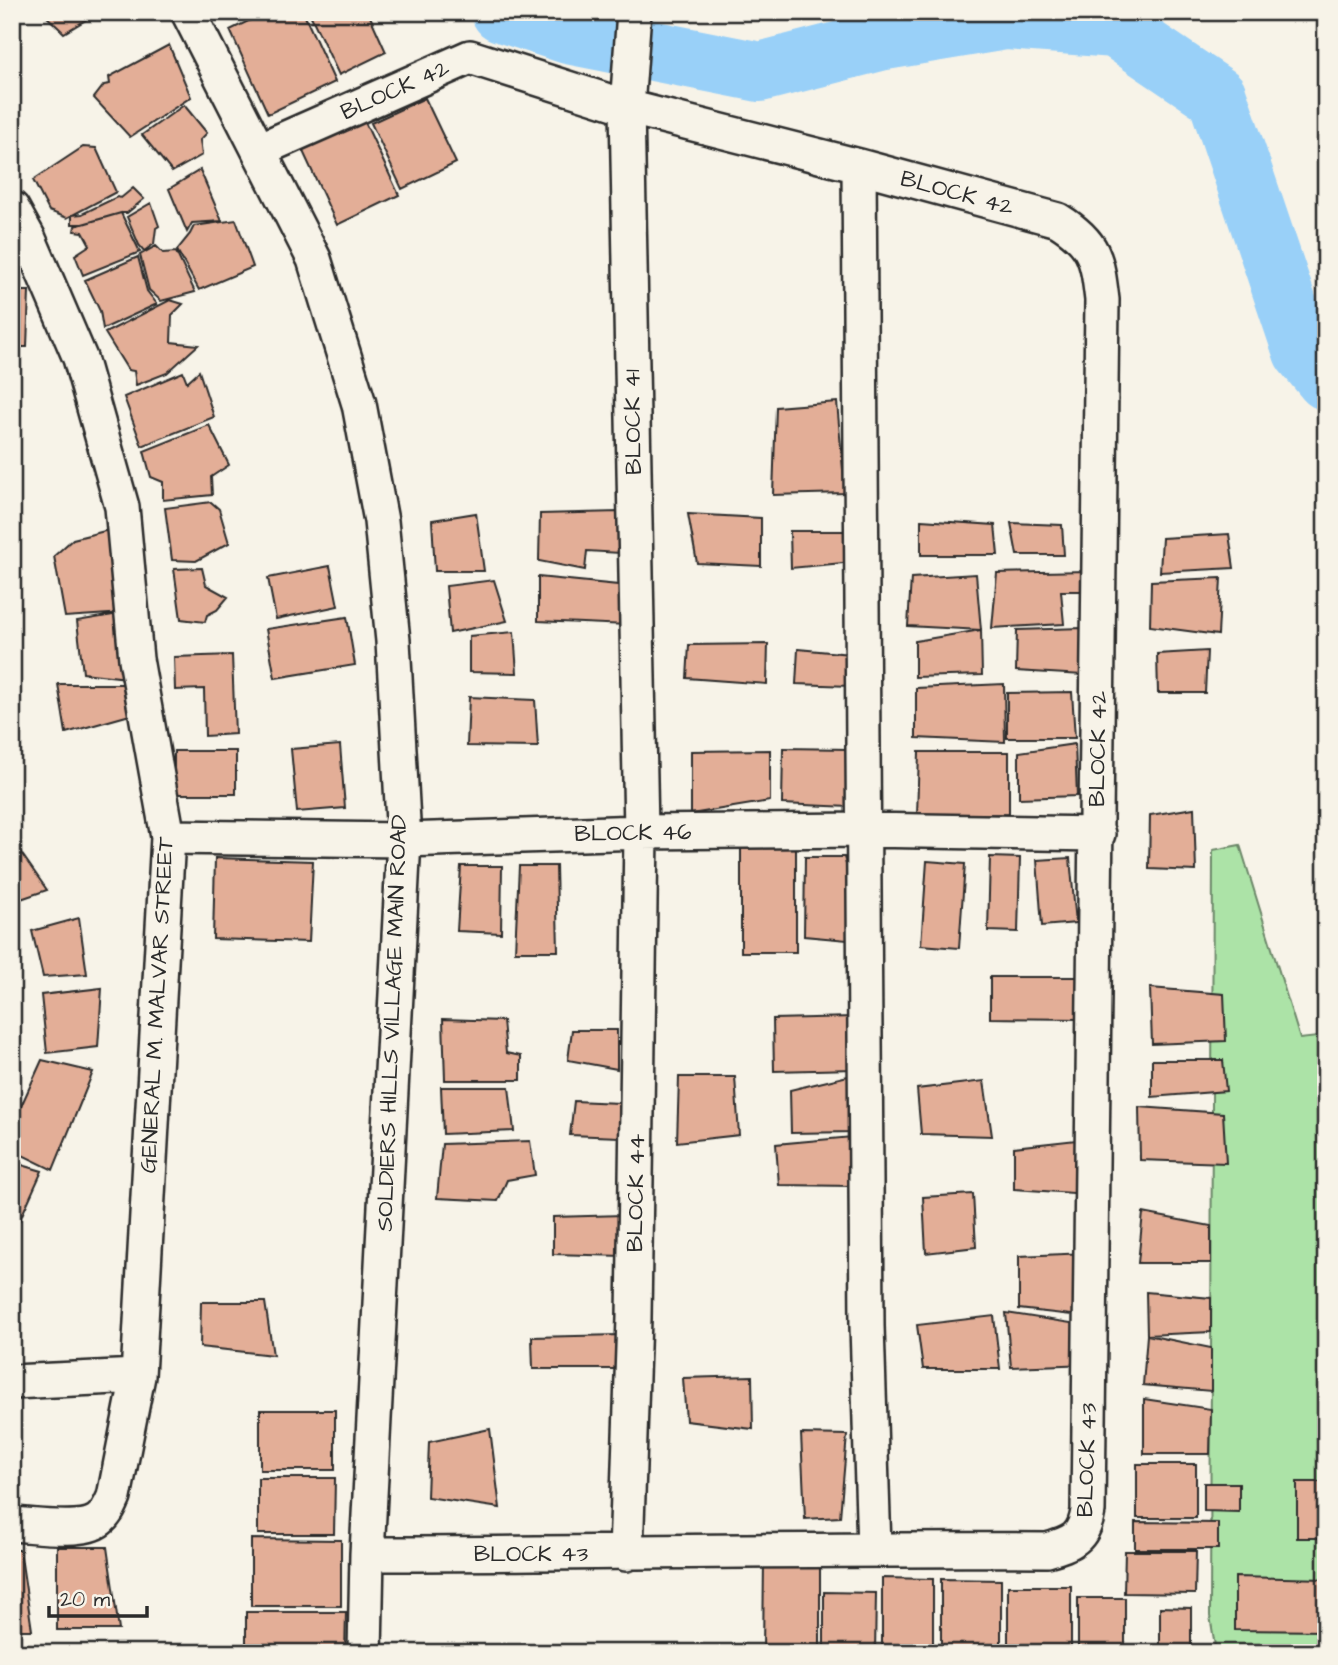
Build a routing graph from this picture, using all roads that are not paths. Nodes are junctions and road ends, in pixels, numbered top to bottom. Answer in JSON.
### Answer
{"nodes":[{"id":1,"x":188,"y":12,"type":"edge"},
{"id":2,"x":633,"y":19,"type":"edge"},
{"id":3,"x":627,"y":107,"type":"junction"},
{"id":4,"x":259,"y":150,"type":"junction"},
{"id":5,"x":859,"y":166,"type":"junction"},
{"id":6,"x":12,"y":208,"type":"edge"},
{"id":7,"x":21,"y":239,"type":"edge"},
{"id":8,"x":864,"y":830,"type":"junction"},
{"id":9,"x":641,"y":832,"type":"junction"},
{"id":10,"x":1097,"y":834,"type":"junction"},
{"id":11,"x":168,"y":837,"type":"junction"},
{"id":12,"x":404,"y":840,"type":"junction"},
{"id":13,"x":138,"y":1376,"type":"junction"},
{"id":14,"x":12,"y":1382,"type":"edge"},
{"id":15,"x":12,"y":1524,"type":"edge"},
{"id":16,"x":874,"y":1549,"type":"junction"},
{"id":17,"x":367,"y":1554,"type":"junction"},
{"id":18,"x":626,"y":1554,"type":"junction"},
{"id":19,"x":365,"y":1653,"type":"edge"}],
"edges":[{"from":1,"to":4,"type":"street","name":"SOLDIERS HILLS VILLAGE MAIN ROAD"},
{"from":2,"to":3,"type":"street","name":"BLOCK 41"},
{"from":3,"to":4,"type":"street","name":"BLOCK 42"},
{"from":3,"to":5,"type":"street","name":"BLOCK 42"},
{"from":3,"to":9,"type":"street","name":"BLOCK 41"},
{"from":4,"to":12,"type":"street","name":"SOLDIERS HILLS VILLAGE MAIN ROAD"},
{"from":5,"to":8,"type":"street"},
{"from":5,"to":10,"type":"street","name":"BLOCK 42"},
{"from":6,"to":7,"type":"street","name":"GENERAL M. MALVAR STREET"},
{"from":7,"to":11,"type":"street","name":"GENERAL M. MALVAR STREET"},
{"from":8,"to":9,"type":"street","name":"BLOCK 46"},
{"from":8,"to":10,"type":"street","name":"BLOCK 46"},
{"from":8,"to":16,"type":"street"},
{"from":9,"to":12,"type":"street","name":"BLOCK 46"},
{"from":9,"to":18,"type":"street","name":"BLOCK 44"},
{"from":10,"to":16,"type":"street","name":"BLOCK 43"},
{"from":11,"to":12,"type":"street","name":"BLOCK 46"},
{"from":11,"to":13,"type":"street","name":"GENERAL M. MALVAR STREET"},
{"from":12,"to":17,"type":"street","name":"SOLDIERS HILLS VILLAGE MAIN ROAD"},
{"from":13,"to":14,"type":"street"},
{"from":13,"to":15,"type":"street","name":"GENERAL M. MALVAR STREET"},
{"from":16,"to":18,"type":"street","name":"BLOCK 43"},
{"from":17,"to":18,"type":"street","name":"BLOCK 43"},
{"from":17,"to":19,"type":"street","name":"SOLDIERS HILLS VILLAGE MAIN ROAD"}]}
